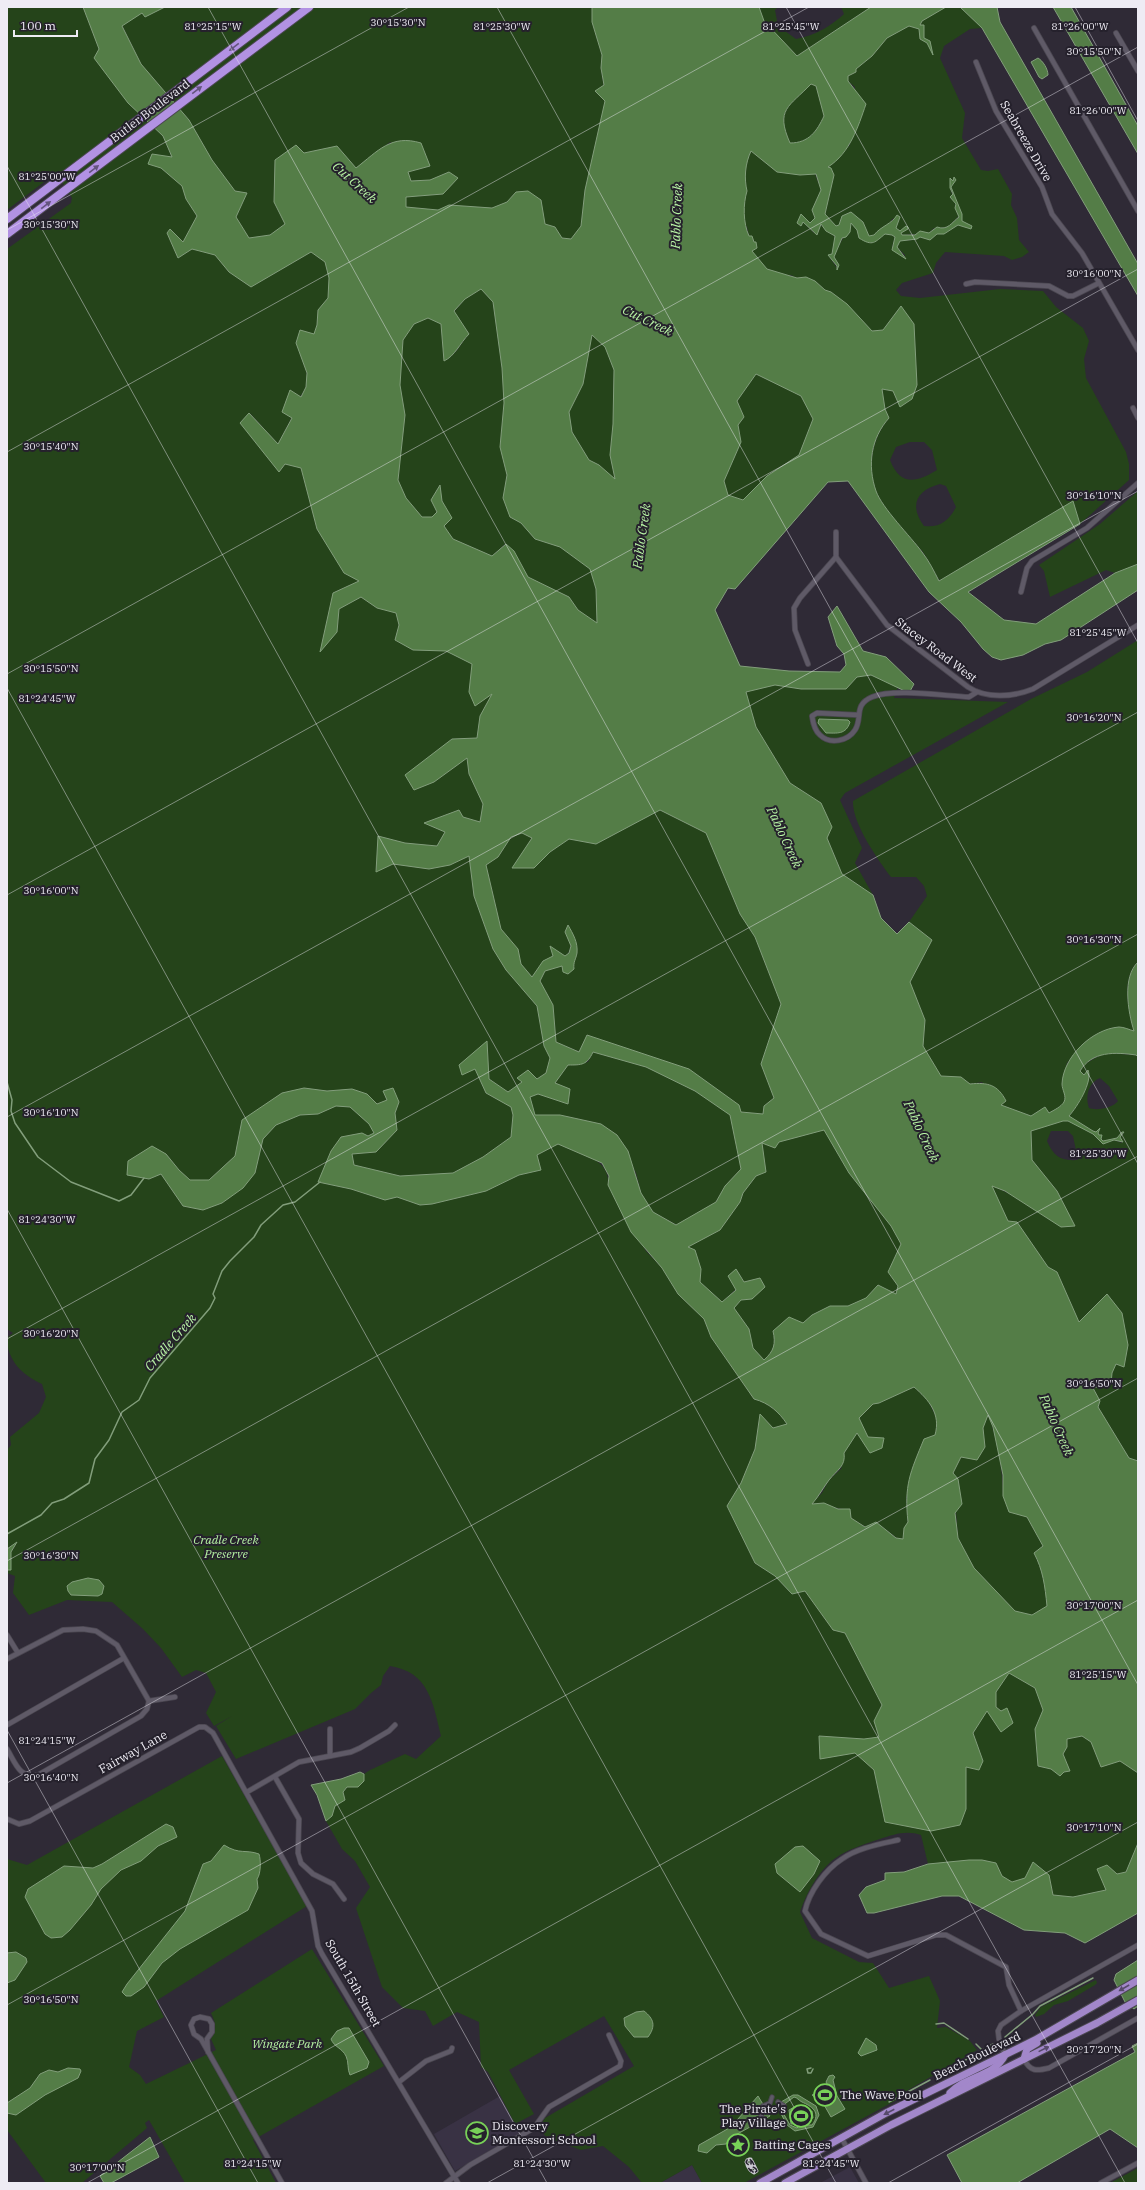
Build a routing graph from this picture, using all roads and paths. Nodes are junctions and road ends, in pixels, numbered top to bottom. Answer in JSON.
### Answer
{"nodes":[{"id":1,"x":288,"y":7,"type":"edge"},
{"id":2,"x":309,"y":7,"type":"edge"},
{"id":3,"x":1034,"y":28,"type":"dead end"},
{"id":4,"x":1116,"y":33,"type":"dead end"},
{"id":5,"x":976,"y":62,"type":"dead end"},
{"id":6,"x":1138,"y":71,"type":"edge"},
{"id":7,"x":1138,"y":211,"type":"edge"},
{"id":8,"x":7,"y":219,"type":"edge"},
{"id":9,"x":7,"y":234,"type":"edge"},
{"id":10,"x":1099,"y":282,"type":"junction"},
{"id":11,"x":966,"y":284,"type":"dead end"},
{"id":12,"x":1138,"y":350,"type":"edge"},
{"id":13,"x":1133,"y":408,"type":"dead end"},
{"id":14,"x":1138,"y":418,"type":"edge"},
{"id":15,"x":1138,"y":483,"type":"edge"},
{"id":16,"x":836,"y":532,"type":"dead end"},
{"id":17,"x":836,"y":557,"type":"junction"},
{"id":18,"x":1021,"y":592,"type":"dead end"},
{"id":19,"x":1138,"y":625,"type":"edge"},
{"id":20,"x":808,"y":664,"type":"dead end"},
{"id":21,"x":977,"y":692,"type":"junction"},
{"id":22,"x":858,"y":715,"type":"junction"},
{"id":23,"x":7,"y":1634,"type":"edge"},
{"id":24,"x":18,"y":1653,"type":"junction"},
{"id":25,"x":124,"y":1658,"type":"junction"},
{"id":26,"x":7,"y":1659,"type":"edge"},
{"id":27,"x":175,"y":1697,"type":"dead end"},
{"id":28,"x":149,"y":1701,"type":"junction"},
{"id":29,"x":7,"y":1725,"type":"edge"},
{"id":30,"x":395,"y":1725,"type":"dead end"},
{"id":31,"x":206,"y":1727,"type":"joint"},
{"id":32,"x":330,"y":1729,"type":"dead end"},
{"id":33,"x":7,"y":1749,"type":"edge"},
{"id":34,"x":330,"y":1756,"type":"junction"},
{"id":35,"x":275,"y":1777,"type":"junction"},
{"id":36,"x":247,"y":1792,"type":"junction"},
{"id":37,"x":7,"y":1819,"type":"edge"},
{"id":38,"x":898,"y":1840,"type":"dead end"},
{"id":39,"x":344,"y":1899,"type":"dead end"},
{"id":40,"x":1138,"y":1945,"type":"edge"},
{"id":41,"x":1138,"y":1980,"type":"edge"},
{"id":42,"x":1138,"y":2000,"type":"edge"},
{"id":43,"x":1020,"y":2011,"type":"junction"},
{"id":44,"x":1079,"y":2014,"type":"junction"},
{"id":45,"x":1138,"y":2018,"type":"edge"},
{"id":46,"x":609,"y":2035,"type":"dead end"},
{"id":47,"x":208,"y":2036,"type":"junction"},
{"id":48,"x":197,"y":2037,"type":"junction"},
{"id":49,"x":452,"y":2048,"type":"dead end"},
{"id":50,"x":208,"y":2052,"type":"junction"},
{"id":51,"x":1005,"y":2055,"type":"junction"},
{"id":52,"x":1024,"y":2059,"type":"junction"},
{"id":53,"x":399,"y":2082,"type":"junction"},
{"id":54,"x":772,"y":2096,"type":"dead end"},
{"id":55,"x":947,"y":2096,"type":"junction"},
{"id":56,"x":778,"y":2102,"type":"dead end"},
{"id":57,"x":784,"y":2106,"type":"dead end"},
{"id":58,"x":764,"y":2121,"type":"dead end"},
{"id":59,"x":842,"y":2137,"type":"junction"},
{"id":60,"x":846,"y":2148,"type":"junction"},
{"id":61,"x":1138,"y":2163,"type":"edge"},
{"id":62,"x":454,"y":2176,"type":"junction"},
{"id":63,"x":282,"y":2183,"type":"edge"},
{"id":64,"x":446,"y":2183,"type":"edge"},
{"id":65,"x":458,"y":2183,"type":"edge"},
{"id":66,"x":760,"y":2183,"type":"edge"},
{"id":67,"x":785,"y":2183,"type":"edge"},
{"id":68,"x":866,"y":2183,"type":"edge"},
{"id":69,"x":1101,"y":2183,"type":"edge"}],
"edges":[{"from":1,"to":8,"type":"highway","name":"Butler Boulevard","one_way":true},
{"from":9,"to":2,"type":"highway","name":"Butler Boulevard","one_way":true},
{"from":3,"to":7,"type":"street"},
{"from":4,"to":6,"type":"street"},
{"from":5,"to":10,"type":"street","name":"Seabreeze Drive"},
{"from":10,"to":11,"type":"street"},
{"from":10,"to":12,"type":"street","name":"Seabreeze Drive"},
{"from":13,"to":14,"type":"street"},
{"from":15,"to":18,"type":"street"},
{"from":16,"to":17,"type":"street"},
{"from":17,"to":20,"type":"street"},
{"from":17,"to":21,"type":"street","name":"Stacey Road West"},
{"from":19,"to":21,"type":"street","name":"Stacey Road West"},
{"from":21,"to":22,"type":"street"},
{"from":22,"to":22,"type":"street"},
{"from":23,"to":24,"type":"street"},
{"from":24,"to":25,"type":"street"},
{"from":24,"to":26,"type":"street"},
{"from":25,"to":28,"type":"street"},
{"from":25,"to":29,"type":"street"},
{"from":27,"to":28,"type":"street"},
{"from":28,"to":33,"type":"street"},
{"from":30,"to":34,"type":"street"},
{"from":31,"to":36,"type":"street","name":"South 15th Street"},
{"from":31,"to":37,"type":"street","name":"Fairway Lane"},
{"from":32,"to":34,"type":"street"},
{"from":34,"to":35,"type":"street"},
{"from":35,"to":36,"type":"street"},
{"from":35,"to":39,"type":"street"},
{"from":36,"to":53,"type":"street","name":"South 15th Street"},
{"from":38,"to":43,"type":"street"},
{"from":40,"to":43,"type":"street"},
{"from":41,"to":44,"type":"highway","name":"Beach Boulevard","one_way":true},
{"from":52,"to":42,"type":"highway","one_way":true},
{"from":43,"to":51,"type":"street"},
{"from":44,"to":51,"type":"highway","name":"Beach Boulevard"},
{"from":44,"to":52,"type":"highway"},
{"from":45,"to":52,"type":"street"},
{"from":46,"to":62,"type":"street"},
{"from":47,"to":48,"type":"street"},
{"from":47,"to":48,"type":"street"},
{"from":47,"to":50,"type":"street"},
{"from":48,"to":50,"type":"street"},
{"from":49,"to":53,"type":"street"},
{"from":50,"to":63,"type":"street"},
{"from":51,"to":55,"type":"highway"},
{"from":51,"to":59,"type":"highway","name":"Beach Boulevard","one_way":true},
{"from":52,"to":55,"type":"highway"},
{"from":53,"to":62,"type":"street","name":"South 15th Street"},
{"from":54,"to":58,"type":"street"},
{"from":55,"to":60,"type":"highway"},
{"from":56,"to":57,"type":"street"},
{"from":59,"to":60,"type":"street"},
{"from":59,"to":66,"type":"highway","name":"Beach Boulevard"},
{"from":60,"to":67,"type":"highway"},
{"from":60,"to":68,"type":"street"},
{"from":61,"to":69,"type":"street"},
{"from":62,"to":64,"type":"street"},
{"from":62,"to":65,"type":"street","name":"South 15th Street"}]}
